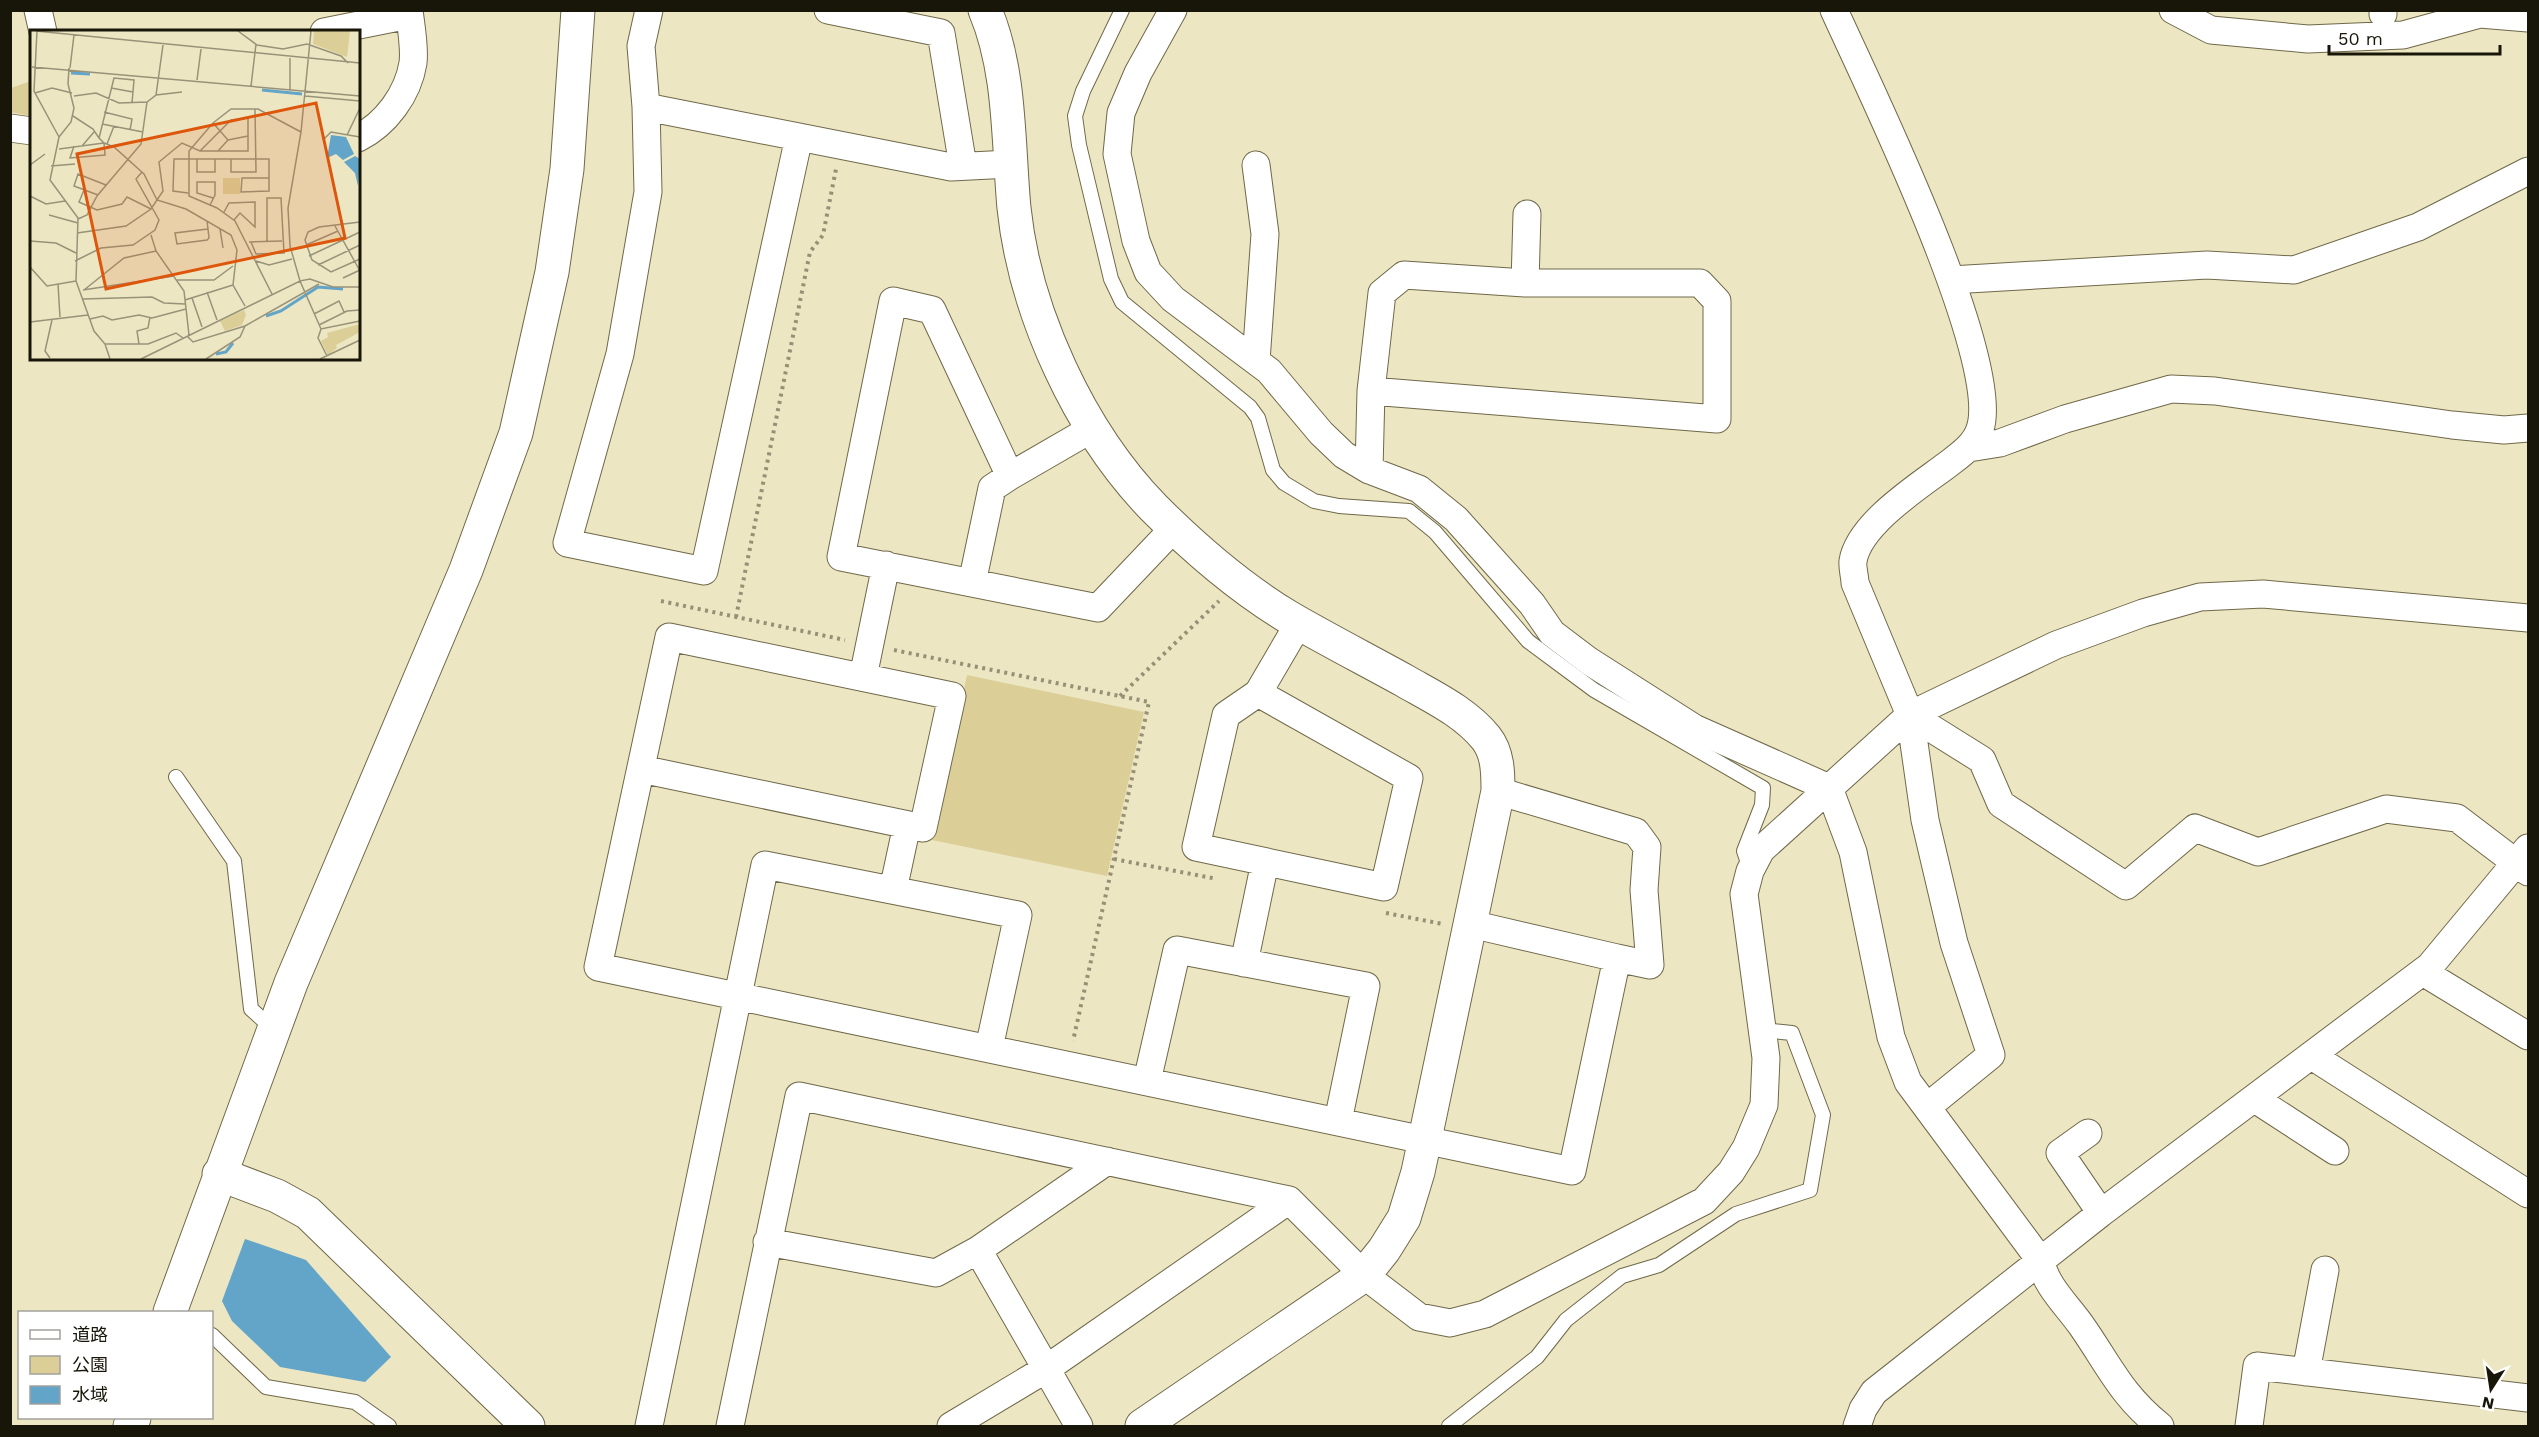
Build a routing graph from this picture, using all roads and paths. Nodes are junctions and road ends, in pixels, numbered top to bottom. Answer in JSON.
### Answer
{"nodes":[{"id":1,"x":38,"y":10,"type":"edge"},
{"id":2,"x":578,"y":10,"type":"edge"},
{"id":3,"x":649,"y":10,"type":"edge"},
{"id":4,"x":828,"y":10,"type":"edge"},
{"id":5,"x":985,"y":10,"type":"edge"},
{"id":6,"x":1122,"y":10,"type":"edge"},
{"id":7,"x":1173,"y":10,"type":"edge"},
{"id":8,"x":1834,"y":10,"type":"edge"},
{"id":9,"x":2174,"y":10,"type":"edge"},
{"id":10,"x":409,"y":13,"type":"edge"},
{"id":11,"x":2529,"y":18,"type":"edge"},
{"id":12,"x":43,"y":30,"type":"edge"},
{"id":13,"x":333,"y":30,"type":"edge"},
{"id":14,"x":646,"y":107,"type":"junction"},
{"id":15,"x":10,"y":128,"type":"edge"},
{"id":16,"x":30,"y":131,"type":"edge"},
{"id":17,"x":360,"y":136,"type":"edge"},
{"id":18,"x":799,"y":137,"type":"junction"},
{"id":19,"x":839,"y":158,"type":"dead end"},
{"id":20,"x":1010,"y":164,"type":"junction"},
{"id":21,"x":1256,"y":165,"type":"dead end"},
{"id":22,"x":963,"y":166,"type":"junction"},
{"id":23,"x":2529,"y":171,"type":"edge"},
{"id":24,"x":1527,"y":214,"type":"dead end"},
{"id":25,"x":1951,"y":280,"type":"junction"},
{"id":26,"x":1525,"y":283,"type":"junction"},
{"id":27,"x":1256,"y":361,"type":"junction"},
{"id":28,"x":1371,"y":391,"type":"junction"},
{"id":29,"x":1093,"y":428,"type":"junction"},
{"id":30,"x":2529,"y":428,"type":"edge"},
{"id":31,"x":1969,"y":448,"type":"junction"},
{"id":32,"x":1369,"y":470,"type":"junction"},
{"id":33,"x":1010,"y":476,"type":"junction"},
{"id":34,"x":1175,"y":527,"type":"junction"},
{"id":35,"x":886,"y":565,"type":"junction"},
{"id":36,"x":972,"y":583,"type":"junction"},
{"id":37,"x":1225,"y":595,"type":"dead end"},
{"id":38,"x":661,"y":601,"type":"dead end"},
{"id":39,"x":736,"y":617,"type":"junction"},
{"id":40,"x":2529,"y":618,"type":"edge"},
{"id":41,"x":1299,"y":623,"type":"junction"},
{"id":42,"x":870,"y":645,"type":"junction"},
{"id":43,"x":863,"y":677,"type":"junction"},
{"id":44,"x":1258,"y":693,"type":"junction"},
{"id":45,"x":1120,"y":696,"type":"junction"},
{"id":46,"x":1910,"y":716,"type":"junction"},
{"id":47,"x":641,"y":769,"type":"junction"},
{"id":48,"x":176,"y":777,"type":"dead end"},
{"id":49,"x":1829,"y":788,"type":"junction"},
{"id":50,"x":1498,"y":791,"type":"junction"},
{"id":51,"x":907,"y":825,"type":"junction"},
{"id":52,"x":2524,"y":861,"type":"edge"},
{"id":53,"x":1265,"y":862,"type":"junction"},
{"id":54,"x":1750,"y":871,"type":"junction"},
{"id":55,"x":893,"y":890,"type":"junction"},
{"id":56,"x":1471,"y":924,"type":"junction"},
{"id":57,"x":1617,"y":958,"type":"junction"},
{"id":58,"x":1244,"y":963,"type":"junction"},
{"id":59,"x":2423,"y":972,"type":"junction"},
{"id":60,"x":738,"y":996,"type":"junction"},
{"id":61,"x":273,"y":1029,"type":"junction"},
{"id":62,"x":1762,"y":1030,"type":"junction"},
{"id":63,"x":2529,"y":1036,"type":"edge"},
{"id":64,"x":1072,"y":1045,"type":"dead end"},
{"id":65,"x":989,"y":1048,"type":"junction"},
{"id":66,"x":2312,"y":1056,"type":"junction"},
{"id":67,"x":1147,"y":1081,"type":"junction"},
{"id":68,"x":2255,"y":1099,"type":"junction"},
{"id":69,"x":1927,"y":1107,"type":"junction"},
{"id":70,"x":1338,"y":1121,"type":"junction"},
{"id":71,"x":2088,"y":1134,"type":"dead end"},
{"id":72,"x":1425,"y":1140,"type":"junction"},
{"id":73,"x":2335,"y":1150,"type":"dead end"},
{"id":74,"x":1107,"y":1161,"type":"junction"},
{"id":75,"x":219,"y":1174,"type":"junction"},
{"id":76,"x":2529,"y":1194,"type":"edge"},
{"id":77,"x":1289,"y":1200,"type":"junction"},
{"id":78,"x":2101,"y":1213,"type":"junction"},
{"id":79,"x":767,"y":1242,"type":"junction"},
{"id":80,"x":978,"y":1250,"type":"junction"},
{"id":81,"x":2040,"y":1260,"type":"junction"},
{"id":82,"x":2325,"y":1270,"type":"dead end"},
{"id":83,"x":1364,"y":1275,"type":"junction"},
{"id":84,"x":174,"y":1311,"type":"edge"},
{"id":85,"x":213,"y":1336,"type":"edge"},
{"id":86,"x":1046,"y":1369,"type":"junction"},
{"id":87,"x":2306,"y":1372,"type":"junction"},
{"id":88,"x":2529,"y":1398,"type":"edge"},
{"id":89,"x":390,"y":1426,"type":"edge"},
{"id":90,"x":528,"y":1426,"type":"edge"},
{"id":91,"x":649,"y":1426,"type":"edge"},
{"id":92,"x":730,"y":1426,"type":"edge"},
{"id":93,"x":951,"y":1426,"type":"edge"},
{"id":94,"x":1079,"y":1426,"type":"edge"},
{"id":95,"x":1142,"y":1426,"type":"edge"},
{"id":96,"x":1449,"y":1426,"type":"edge"},
{"id":97,"x":1857,"y":1426,"type":"edge"},
{"id":98,"x":2160,"y":1426,"type":"edge"},
{"id":99,"x":2249,"y":1426,"type":"edge"}],
"edges":[{"from":1,"to":12,"type":"street"},
{"from":2,"to":61,"type":"street"},
{"from":3,"to":14,"type":"street"},
{"from":4,"to":22,"type":"street"},
{"from":5,"to":20,"type":"street"},
{"from":6,"to":54,"type":"lane"},
{"from":7,"to":27,"type":"street"},
{"from":8,"to":25,"type":"street"},
{"from":9,"to":11,"type":"street"},
{"from":10,"to":13,"type":"street"},
{"from":10,"to":17,"type":"street"},
{"from":14,"to":18,"type":"street"},
{"from":14,"to":18,"type":"street"},
{"from":15,"to":16,"type":"street"},
{"from":18,"to":22,"type":"street"},
{"from":19,"to":39,"type":"path"},
{"from":20,"to":22,"type":"street"},
{"from":20,"to":29,"type":"street"},
{"from":21,"to":27,"type":"street"},
{"from":23,"to":25,"type":"street"},
{"from":24,"to":26,"type":"street"},
{"from":25,"to":31,"type":"street"},
{"from":26,"to":28,"type":"street"},
{"from":26,"to":28,"type":"street"},
{"from":27,"to":32,"type":"street"},
{"from":28,"to":32,"type":"street"},
{"from":29,"to":33,"type":"street"},
{"from":29,"to":34,"type":"street"},
{"from":30,"to":31,"type":"street"},
{"from":31,"to":46,"type":"street"},
{"from":32,"to":49,"type":"street"},
{"from":33,"to":35,"type":"street"},
{"from":33,"to":36,"type":"street"},
{"from":34,"to":36,"type":"street"},
{"from":34,"to":41,"type":"street"},
{"from":35,"to":36,"type":"street"},
{"from":35,"to":42,"type":"street"},
{"from":37,"to":45,"type":"path"},
{"from":38,"to":39,"type":"path"},
{"from":39,"to":42,"type":"path"},
{"from":40,"to":46,"type":"street"},
{"from":41,"to":44,"type":"street"},
{"from":41,"to":50,"type":"street"},
{"from":42,"to":43,"type":"street"},
{"from":42,"to":45,"type":"path"},
{"from":43,"to":47,"type":"street"},
{"from":43,"to":51,"type":"street"},
{"from":44,"to":53,"type":"street"},
{"from":44,"to":53,"type":"street"},
{"from":45,"to":64,"type":"path"},
{"from":46,"to":49,"type":"street"},
{"from":46,"to":52,"type":"street"},
{"from":46,"to":69,"type":"street"},
{"from":47,"to":51,"type":"street"},
{"from":47,"to":60,"type":"street"},
{"from":48,"to":61,"type":"lane"},
{"from":49,"to":54,"type":"street"},
{"from":49,"to":69,"type":"street"},
{"from":50,"to":56,"type":"street"},
{"from":50,"to":57,"type":"street"},
{"from":51,"to":55,"type":"street"},
{"from":52,"to":59,"type":"street"},
{"from":53,"to":58,"type":"street"},
{"from":54,"to":62,"type":"street"},
{"from":55,"to":60,"type":"street"},
{"from":55,"to":65,"type":"street"},
{"from":56,"to":57,"type":"street"},
{"from":56,"to":72,"type":"street"},
{"from":57,"to":72,"type":"street"},
{"from":58,"to":67,"type":"street"},
{"from":58,"to":70,"type":"street"},
{"from":59,"to":63,"type":"street"},
{"from":59,"to":66,"type":"street"},
{"from":60,"to":65,"type":"street"},
{"from":60,"to":91,"type":"street"},
{"from":61,"to":75,"type":"street"},
{"from":62,"to":83,"type":"street"},
{"from":62,"to":96,"type":"lane"},
{"from":65,"to":67,"type":"street"},
{"from":66,"to":68,"type":"street"},
{"from":66,"to":76,"type":"street"},
{"from":67,"to":70,"type":"street"},
{"from":68,"to":73,"type":"street"},
{"from":68,"to":78,"type":"street"},
{"from":69,"to":81,"type":"street"},
{"from":70,"to":72,"type":"street"},
{"from":71,"to":78,"type":"street"},
{"from":72,"to":83,"type":"street"},
{"from":74,"to":77,"type":"street"},
{"from":74,"to":79,"type":"street"},
{"from":74,"to":80,"type":"street"},
{"from":75,"to":84,"type":"street"},
{"from":75,"to":90,"type":"street"},
{"from":77,"to":83,"type":"street"},
{"from":77,"to":86,"type":"street"},
{"from":78,"to":81,"type":"street"},
{"from":79,"to":80,"type":"street"},
{"from":79,"to":92,"type":"street"},
{"from":80,"to":86,"type":"street"},
{"from":81,"to":97,"type":"street"},
{"from":81,"to":98,"type":"street"},
{"from":82,"to":87,"type":"street"},
{"from":83,"to":95,"type":"street"},
{"from":85,"to":89,"type":"lane"},
{"from":86,"to":93,"type":"street"},
{"from":86,"to":94,"type":"street"},
{"from":87,"to":88,"type":"street"},
{"from":87,"to":99,"type":"street"}]}
